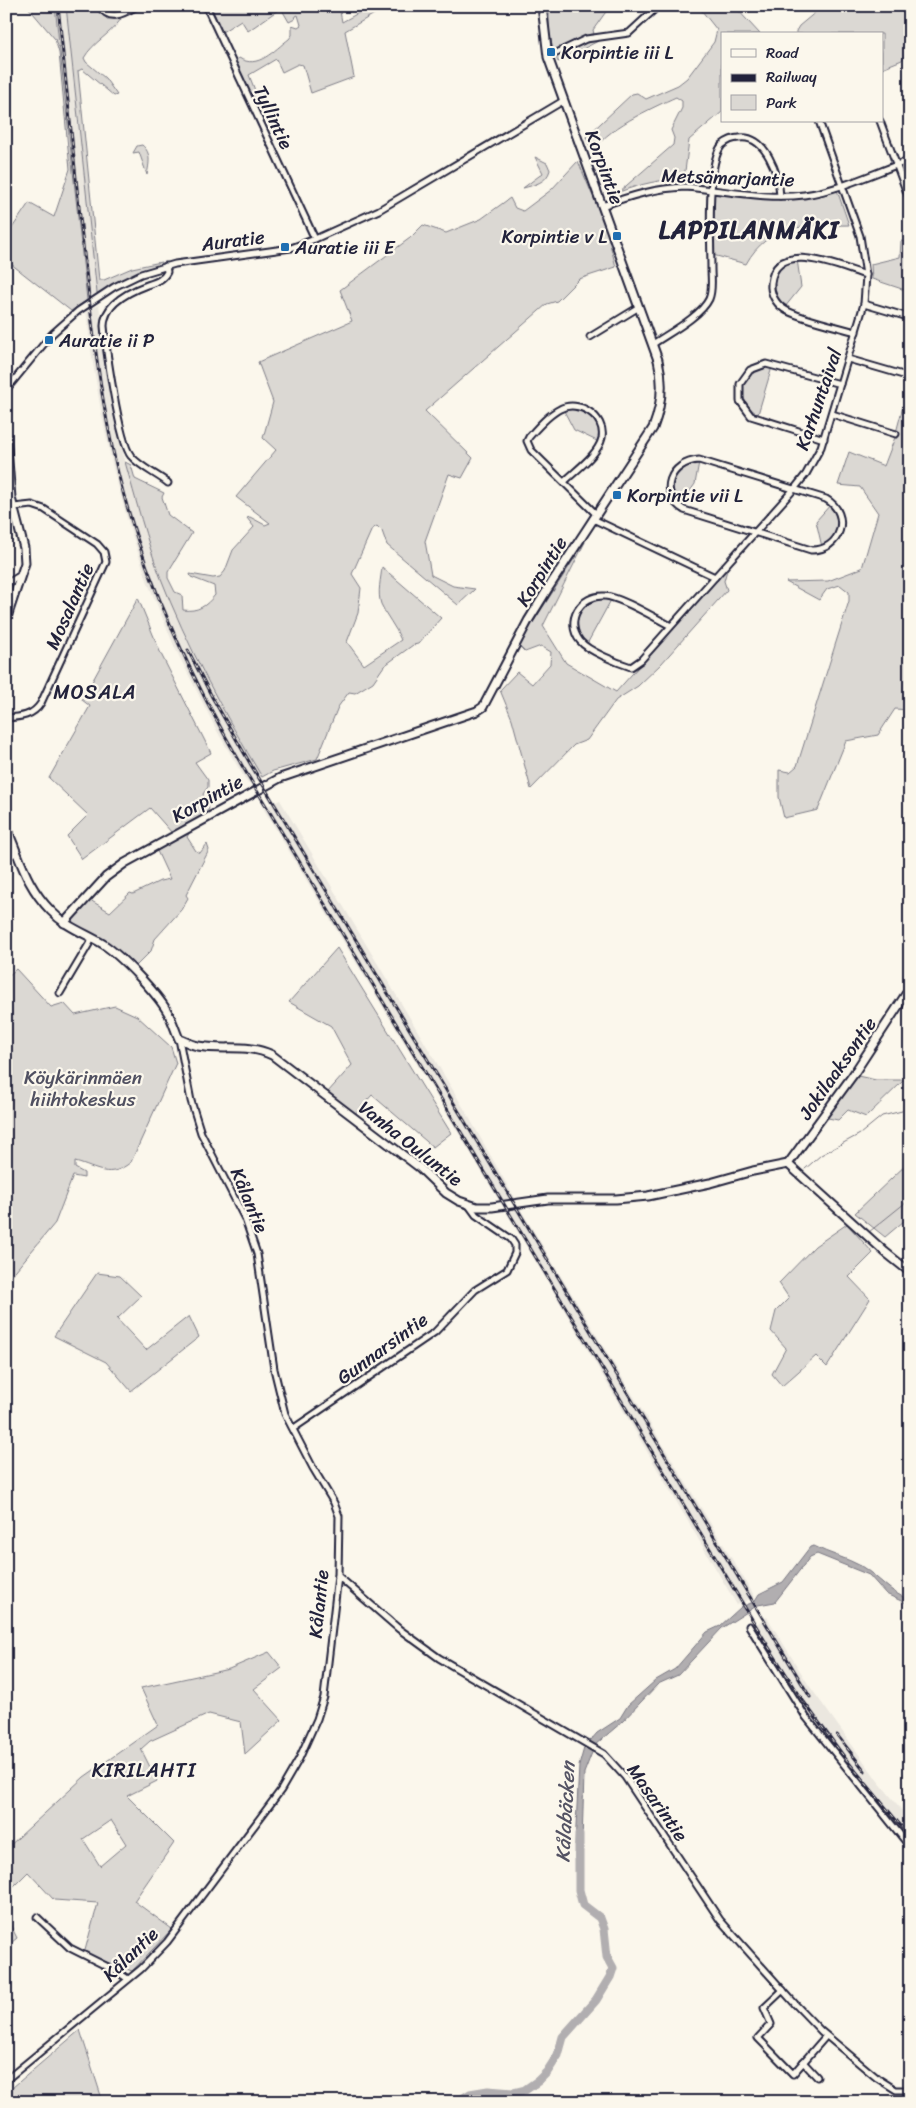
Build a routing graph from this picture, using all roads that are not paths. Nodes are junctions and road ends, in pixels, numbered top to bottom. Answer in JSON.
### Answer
{"nodes":[{"id":1,"x":99,"y":6,"type":"edge"},
{"id":2,"x":137,"y":6,"type":"edge"},
{"id":3,"x":206,"y":6,"type":"edge"},
{"id":4,"x":542,"y":6,"type":"edge"},
{"id":5,"x":654,"y":10,"type":"dead end"},
{"id":6,"x":548,"y":57,"type":"junction"},
{"id":7,"x":563,"y":101,"type":"junction"},
{"id":8,"x":819,"y":122,"type":"edge"},
{"id":9,"x":880,"y":122,"type":"edge"},
{"id":10,"x":910,"y":160,"type":"edge"},
{"id":11,"x":896,"y":165,"type":"junction"},
{"id":12,"x":842,"y":185,"type":"junction"},
{"id":13,"x":712,"y":189,"type":"junction"},
{"id":14,"x":780,"y":196,"type":"junction"},
{"id":15,"x":910,"y":201,"type":"edge"},
{"id":16,"x":602,"y":206,"type":"junction"},
{"id":17,"x":315,"y":239,"type":"junction"},
{"id":18,"x":166,"y":266,"type":"junction"},
{"id":19,"x":866,"y":275,"type":"junction"},
{"id":20,"x":864,"y":304,"type":"junction"},
{"id":21,"x":639,"y":307,"type":"junction"},
{"id":22,"x":908,"y":317,"type":"dead end"},
{"id":23,"x":856,"y":332,"type":"junction"},
{"id":24,"x":590,"y":337,"type":"dead end"},
{"id":25,"x":653,"y":344,"type":"junction"},
{"id":26,"x":848,"y":359,"type":"junction"},
{"id":27,"x":910,"y":377,"type":"edge"},
{"id":28,"x":840,"y":384,"type":"junction"},
{"id":29,"x":6,"y":390,"type":"edge"},
{"id":30,"x":832,"y":414,"type":"junction"},
{"id":31,"x":896,"y":434,"type":"dead end"},
{"id":32,"x":6,"y":436,"type":"edge"},
{"id":33,"x":824,"y":439,"type":"junction"},
{"id":34,"x":564,"y":482,"type":"junction"},
{"id":35,"x":168,"y":484,"type":"dead end"},
{"id":36,"x":795,"y":488,"type":"junction"},
{"id":37,"x":14,"y":507,"type":"junction"},
{"id":38,"x":595,"y":517,"type":"junction"},
{"id":39,"x":754,"y":533,"type":"junction"},
{"id":40,"x":22,"y":575,"type":"junction"},
{"id":41,"x":715,"y":578,"type":"junction"},
{"id":42,"x":6,"y":584,"type":"edge"},
{"id":43,"x":6,"y":620,"type":"edge"},
{"id":44,"x":671,"y":626,"type":"junction"},
{"id":45,"x":6,"y":718,"type":"edge"},
{"id":46,"x":6,"y":827,"type":"edge"},
{"id":47,"x":16,"y":853,"type":"junction"},
{"id":48,"x":6,"y":857,"type":"edge"},
{"id":49,"x":64,"y":923,"type":"junction"},
{"id":50,"x":92,"y":939,"type":"junction"},
{"id":51,"x":910,"y":988,"type":"edge"},
{"id":52,"x":60,"y":993,"type":"dead end"},
{"id":53,"x":179,"y":1039,"type":"junction"},
{"id":54,"x":788,"y":1164,"type":"junction"},
{"id":55,"x":468,"y":1204,"type":"junction"},
{"id":56,"x":910,"y":1272,"type":"edge"},
{"id":57,"x":294,"y":1428,"type":"junction"},
{"id":58,"x":338,"y":1576,"type":"junction"},
{"id":59,"x":748,"y":1626,"type":"dead end"},
{"id":60,"x":910,"y":1847,"type":"edge"},
{"id":61,"x":37,"y":1917,"type":"dead end"},
{"id":62,"x":128,"y":1979,"type":"junction"},
{"id":63,"x":783,"y":1990,"type":"junction"},
{"id":64,"x":826,"y":2036,"type":"junction"},
{"id":65,"x":803,"y":2062,"type":"junction"},
{"id":66,"x":816,"y":2076,"type":"dead end"},
{"id":67,"x":6,"y":2080,"type":"edge"},
{"id":68,"x":910,"y":2090,"type":"edge"}],
"edges":[{"from":1,"to":2,"type":"street"},
{"from":3,"to":17,"type":"street","name":"Tyllintie"},
{"from":4,"to":6,"type":"street","name":"Korpintie"},
{"from":5,"to":6,"type":"street"},
{"from":6,"to":7,"type":"street","name":"Korpintie"},
{"from":7,"to":16,"type":"street","name":"Korpintie"},
{"from":7,"to":17,"type":"street","name":"Auratie"},
{"from":8,"to":12,"type":"street","name":"Karhuntaival"},
{"from":9,"to":11,"type":"street"},
{"from":10,"to":11,"type":"street","name":"Metsämarjantie"},
{"from":11,"to":12,"type":"street","name":"Metsämarjantie"},
{"from":11,"to":15,"type":"street"},
{"from":12,"to":14,"type":"street","name":"Metsämarjantie"},
{"from":12,"to":19,"type":"street","name":"Karhuntaival"},
{"from":13,"to":14,"type":"street","name":"Metsämarjantie"},
{"from":13,"to":14,"type":"street"},
{"from":13,"to":16,"type":"street","name":"Metsämarjantie"},
{"from":13,"to":25,"type":"street"},
{"from":16,"to":21,"type":"street","name":"Korpintie"},
{"from":17,"to":18,"type":"street","name":"Auratie"},
{"from":18,"to":29,"type":"street","name":"Auratie"},
{"from":18,"to":35,"type":"street"},
{"from":19,"to":20,"type":"street","name":"Karhuntaival"},
{"from":19,"to":23,"type":"street"},
{"from":20,"to":22,"type":"street"},
{"from":20,"to":23,"type":"street","name":"Karhuntaival"},
{"from":21,"to":24,"type":"street"},
{"from":21,"to":25,"type":"street","name":"Korpintie"},
{"from":23,"to":26,"type":"street","name":"Karhuntaival"},
{"from":25,"to":38,"type":"street","name":"Korpintie"},
{"from":26,"to":27,"type":"street"},
{"from":26,"to":28,"type":"street","name":"Karhuntaival"},
{"from":28,"to":30,"type":"street","name":"Karhuntaival"},
{"from":28,"to":33,"type":"street"},
{"from":30,"to":31,"type":"street"},
{"from":30,"to":33,"type":"street","name":"Karhuntaival"},
{"from":32,"to":37,"type":"street"},
{"from":33,"to":36,"type":"street","name":"Karhuntaival"},
{"from":34,"to":34,"type":"street"},
{"from":34,"to":38,"type":"street"},
{"from":36,"to":39,"type":"street","name":"Karhuntaival"},
{"from":36,"to":39,"type":"street"},
{"from":36,"to":39,"type":"street"},
{"from":37,"to":40,"type":"street"},
{"from":37,"to":45,"type":"street","name":"Mosalantie"},
{"from":38,"to":41,"type":"street"},
{"from":38,"to":49,"type":"street","name":"Korpintie"},
{"from":39,"to":41,"type":"street","name":"Karhuntaival"},
{"from":40,"to":42,"type":"street"},
{"from":40,"to":43,"type":"street"},
{"from":41,"to":44,"type":"street","name":"Karhuntaival"},
{"from":44,"to":44,"type":"street","name":"Karhuntaival"},
{"from":46,"to":47,"type":"street"},
{"from":47,"to":48,"type":"street"},
{"from":47,"to":49,"type":"street"},
{"from":49,"to":50,"type":"street"},
{"from":50,"to":52,"type":"street"},
{"from":50,"to":53,"type":"street"},
{"from":51,"to":54,"type":"street","name":"Jokilaaksontie"},
{"from":53,"to":55,"type":"street","name":"Vanha Ouluntie"},
{"from":53,"to":57,"type":"street","name":"Kålantie"},
{"from":54,"to":55,"type":"street","name":"Vanha Ouluntie"},
{"from":54,"to":56,"type":"street"},
{"from":55,"to":57,"type":"street","name":"Gunnarsintie"},
{"from":57,"to":58,"type":"street","name":"Kålantie"},
{"from":58,"to":62,"type":"street","name":"Kålantie"},
{"from":58,"to":63,"type":"street","name":"Masarintie"},
{"from":59,"to":60,"type":"street"},
{"from":61,"to":62,"type":"street"},
{"from":62,"to":67,"type":"street","name":"Kålantie"},
{"from":63,"to":64,"type":"street","name":"Masarintie"},
{"from":63,"to":65,"type":"street"},
{"from":64,"to":65,"type":"street"},
{"from":64,"to":68,"type":"street","name":"Masarintie"},
{"from":65,"to":66,"type":"street"}]}
